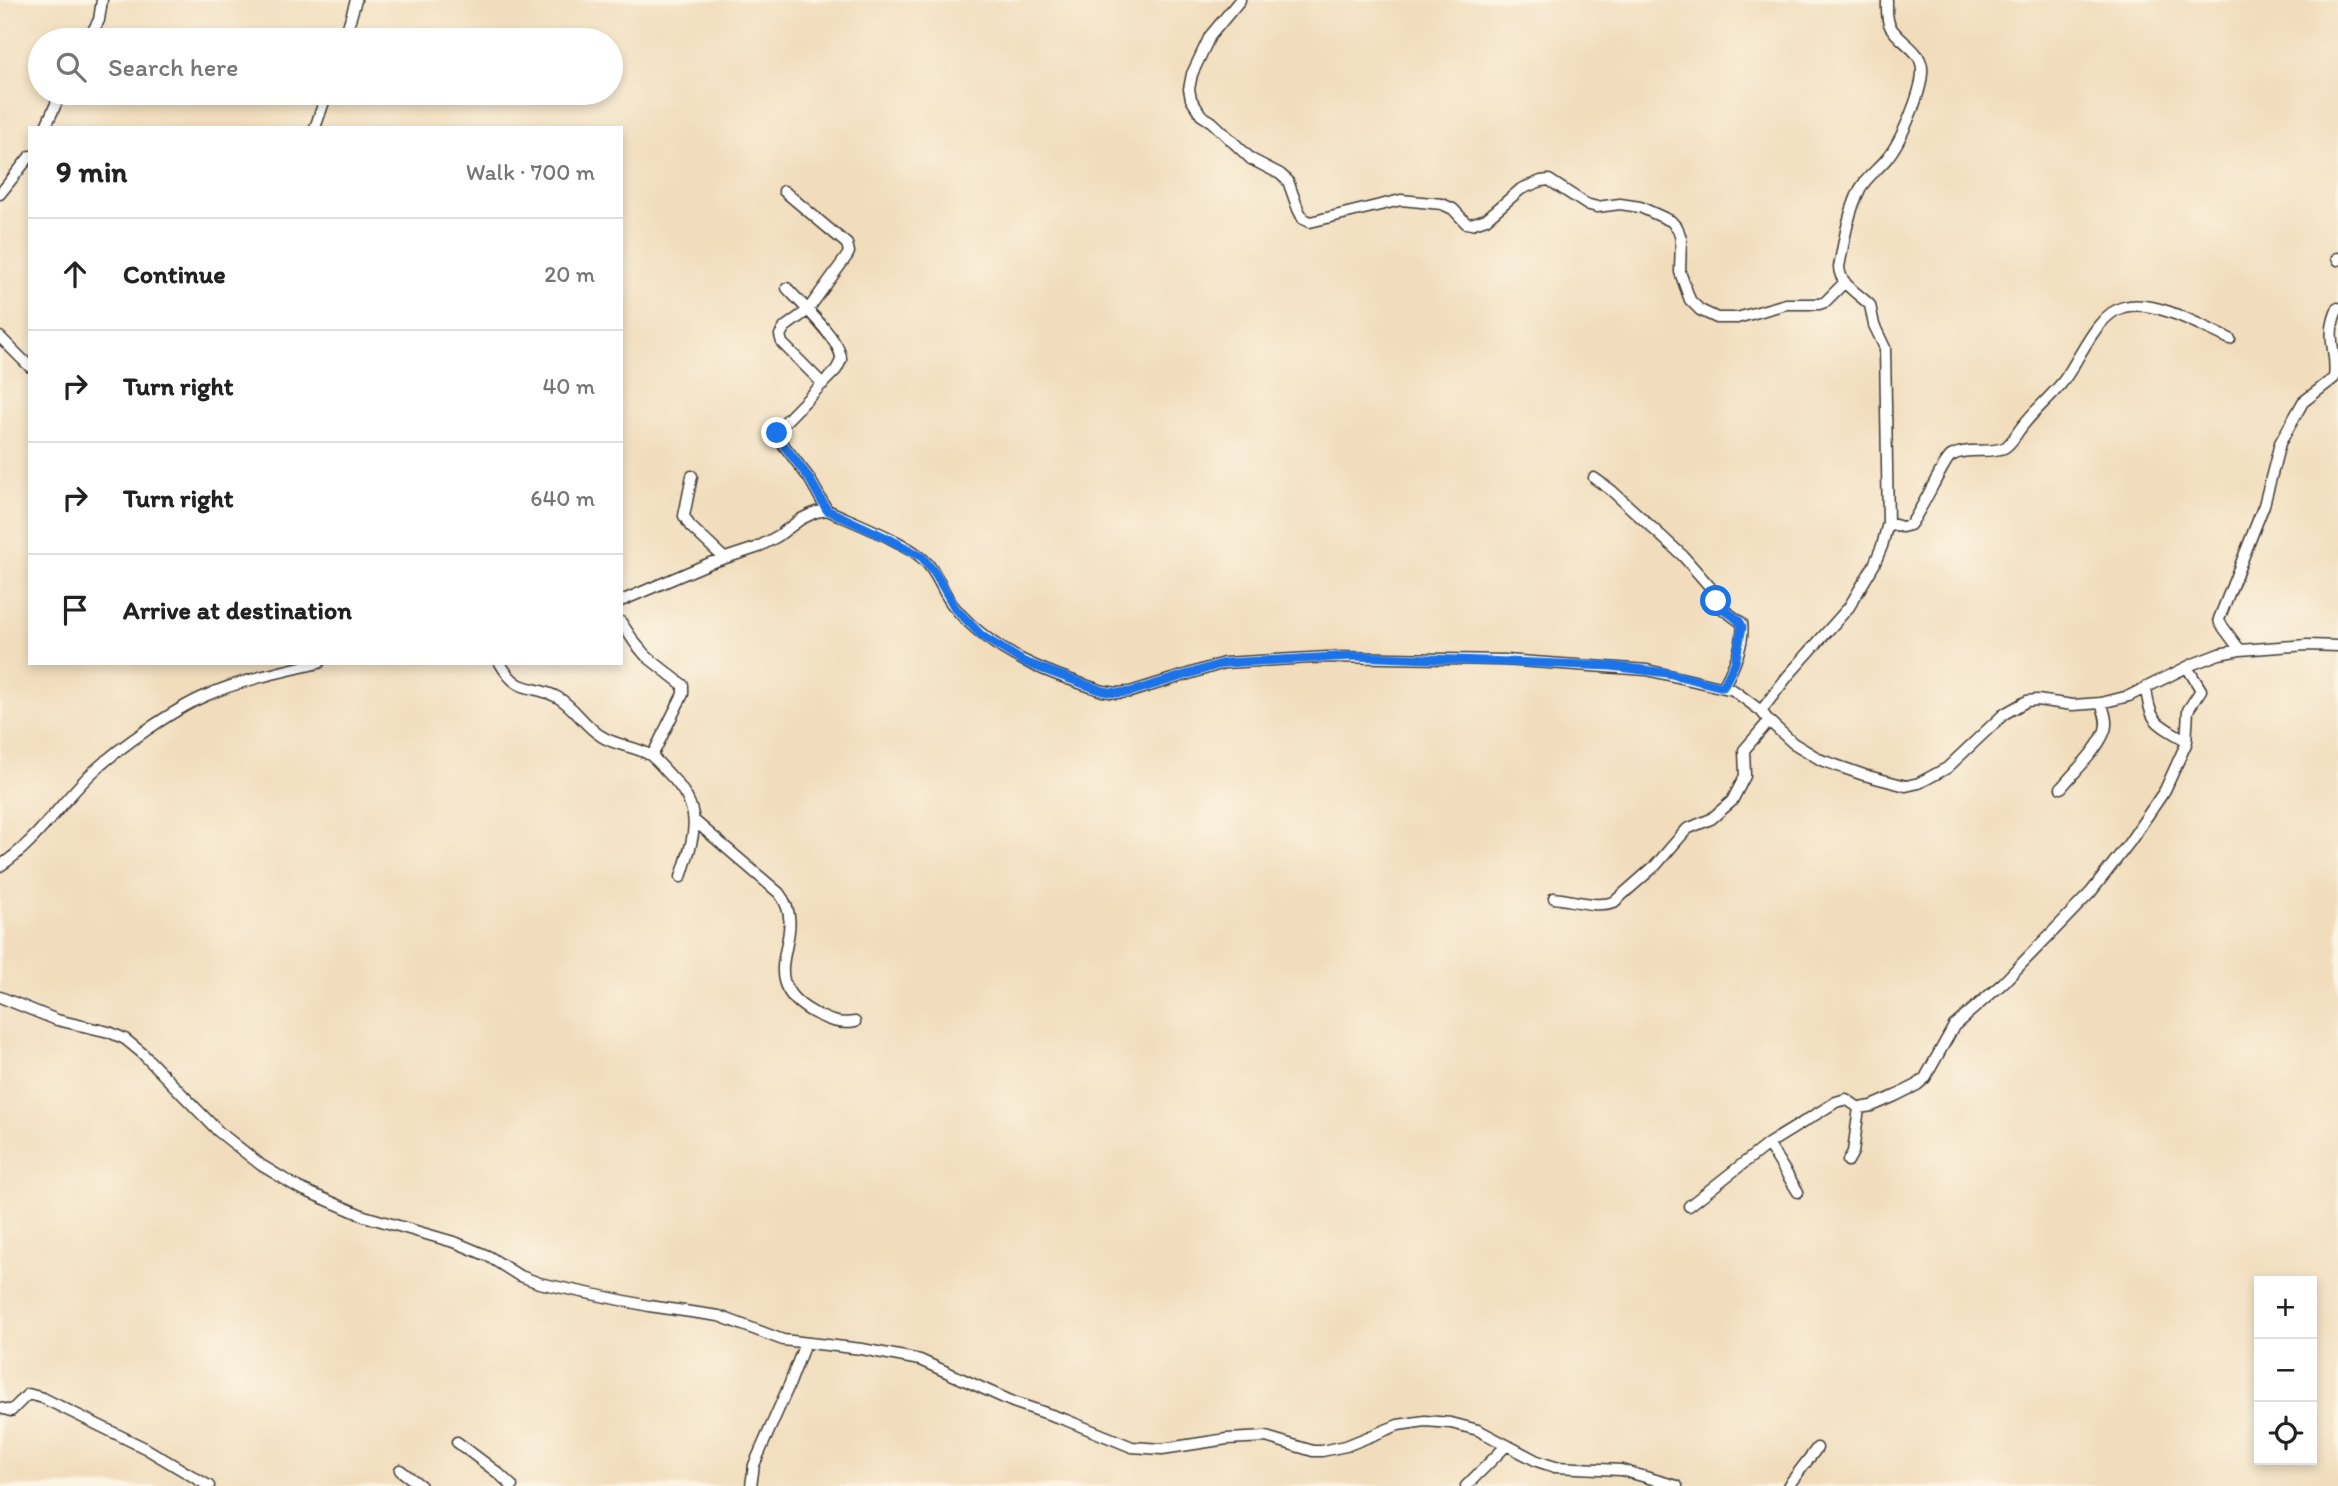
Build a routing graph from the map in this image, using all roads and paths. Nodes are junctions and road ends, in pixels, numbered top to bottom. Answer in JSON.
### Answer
{"nodes":[{"id":1,"x":102,"y":0,"type":"edge"},
{"id":2,"x":356,"y":0,"type":"edge"},
{"id":3,"x":1240,"y":0,"type":"edge"},
{"id":4,"x":1886,"y":0,"type":"edge"},
{"id":5,"x":95,"y":28,"type":"edge"},
{"id":6,"x":348,"y":28,"type":"edge"},
{"id":7,"x":56,"y":105,"type":"edge"},
{"id":8,"x":323,"y":105,"type":"edge"},
{"id":9,"x":46,"y":126,"type":"edge"},
{"id":10,"x":316,"y":126,"type":"edge"},
{"id":11,"x":28,"y":159,"type":"edge"},
{"id":12,"x":784,"y":191,"type":"dead end"},
{"id":13,"x":0,"y":194,"type":"edge"},
{"id":14,"x":1845,"y":282,"type":"junction"},
{"id":15,"x":787,"y":288,"type":"dead end"},
{"id":16,"x":2338,"y":307,"type":"edge"},
{"id":17,"x":807,"y":311,"type":"junction"},
{"id":18,"x":2230,"y":339,"type":"dead end"},
{"id":19,"x":1,"y":342,"type":"edge"},
{"id":20,"x":28,"y":365,"type":"edge"},
{"id":21,"x":823,"y":384,"type":"junction"},
{"id":22,"x":692,"y":476,"type":"dead end"},
{"id":23,"x":1594,"y":478,"type":"dead end"},
{"id":24,"x":827,"y":510,"type":"junction"},
{"id":25,"x":1888,"y":523,"type":"junction"},
{"id":26,"x":724,"y":558,"type":"junction"},
{"id":27,"x":623,"y":600,"type":"edge"},
{"id":28,"x":623,"y":625,"type":"edge"},
{"id":29,"x":2338,"y":646,"type":"edge"},
{"id":30,"x":2240,"y":650,"type":"junction"},
{"id":31,"x":312,"y":665,"type":"edge"},
{"id":32,"x":501,"y":665,"type":"edge"},
{"id":33,"x":2187,"y":667,"type":"junction"},
{"id":34,"x":1723,"y":687,"type":"junction"},
{"id":35,"x":2146,"y":688,"type":"junction"},
{"id":36,"x":2101,"y":703,"type":"junction"},
{"id":37,"x":1761,"y":711,"type":"junction"},
{"id":38,"x":1769,"y":721,"type":"junction"},
{"id":39,"x":2186,"y":741,"type":"junction"},
{"id":40,"x":652,"y":756,"type":"junction"},
{"id":41,"x":2062,"y":788,"type":"dead end"},
{"id":42,"x":695,"y":822,"type":"junction"},
{"id":43,"x":0,"y":866,"type":"edge"},
{"id":44,"x":681,"y":877,"type":"dead end"},
{"id":45,"x":1554,"y":898,"type":"dead end"},
{"id":46,"x":0,"y":997,"type":"edge"},
{"id":47,"x":855,"y":1022,"type":"dead end"},
{"id":48,"x":1859,"y":1108,"type":"junction"},
{"id":49,"x":1768,"y":1144,"type":"junction"},
{"id":50,"x":1849,"y":1161,"type":"dead end"},
{"id":51,"x":1798,"y":1192,"type":"dead end"},
{"id":52,"x":1689,"y":1206,"type":"dead end"},
{"id":53,"x":805,"y":1343,"type":"junction"},
{"id":54,"x":0,"y":1408,"type":"edge"},
{"id":55,"x":457,"y":1443,"type":"dead end"},
{"id":56,"x":1507,"y":1446,"type":"junction"},
{"id":57,"x":1817,"y":1448,"type":"dead end"},
{"id":58,"x":400,"y":1470,"type":"dead end"},
{"id":59,"x":209,"y":1486,"type":"edge"},
{"id":60,"x":421,"y":1486,"type":"edge"},
{"id":61,"x":512,"y":1486,"type":"edge"},
{"id":62,"x":751,"y":1486,"type":"edge"},
{"id":63,"x":1466,"y":1486,"type":"edge"},
{"id":64,"x":1677,"y":1486,"type":"edge"},
{"id":65,"x":1788,"y":1486,"type":"edge"}],
"edges":[{"from":1,"to":5,"type":"street"},
{"from":2,"to":6,"type":"street"},
{"from":3,"to":14,"type":"street"},
{"from":4,"to":14,"type":"street"},
{"from":7,"to":9,"type":"street"},
{"from":8,"to":10,"type":"street"},
{"from":11,"to":13,"type":"street"},
{"from":12,"to":17,"type":"street"},
{"from":14,"to":25,"type":"street"},
{"from":15,"to":17,"type":"street"},
{"from":16,"to":30,"type":"street"},
{"from":17,"to":21,"type":"street"},
{"from":17,"to":21,"type":"street"},
{"from":18,"to":25,"type":"street"},
{"from":19,"to":20,"type":"street"},
{"from":21,"to":24,"type":"street"},
{"from":22,"to":26,"type":"street"},
{"from":23,"to":34,"type":"street"},
{"from":24,"to":26,"type":"street"},
{"from":24,"to":34,"type":"street"},
{"from":25,"to":37,"type":"street"},
{"from":26,"to":27,"type":"street"},
{"from":28,"to":40,"type":"street"},
{"from":29,"to":30,"type":"street"},
{"from":30,"to":33,"type":"street"},
{"from":31,"to":43,"type":"street"},
{"from":32,"to":40,"type":"street"},
{"from":33,"to":35,"type":"street"},
{"from":33,"to":39,"type":"street"},
{"from":34,"to":37,"type":"street"},
{"from":35,"to":36,"type":"street"},
{"from":35,"to":39,"type":"street"},
{"from":36,"to":38,"type":"street"},
{"from":36,"to":41,"type":"street"},
{"from":37,"to":38,"type":"street"},
{"from":38,"to":45,"type":"street"},
{"from":39,"to":48,"type":"street"},
{"from":40,"to":42,"type":"street"},
{"from":42,"to":44,"type":"street"},
{"from":42,"to":47,"type":"street"},
{"from":46,"to":53,"type":"street"},
{"from":48,"to":49,"type":"street"},
{"from":48,"to":50,"type":"street"},
{"from":49,"to":51,"type":"street"},
{"from":49,"to":52,"type":"street"},
{"from":53,"to":56,"type":"street"},
{"from":53,"to":62,"type":"street"},
{"from":54,"to":59,"type":"street"},
{"from":55,"to":61,"type":"street"},
{"from":56,"to":63,"type":"street"},
{"from":56,"to":64,"type":"street"},
{"from":57,"to":65,"type":"street"},
{"from":58,"to":60,"type":"street"}]}
